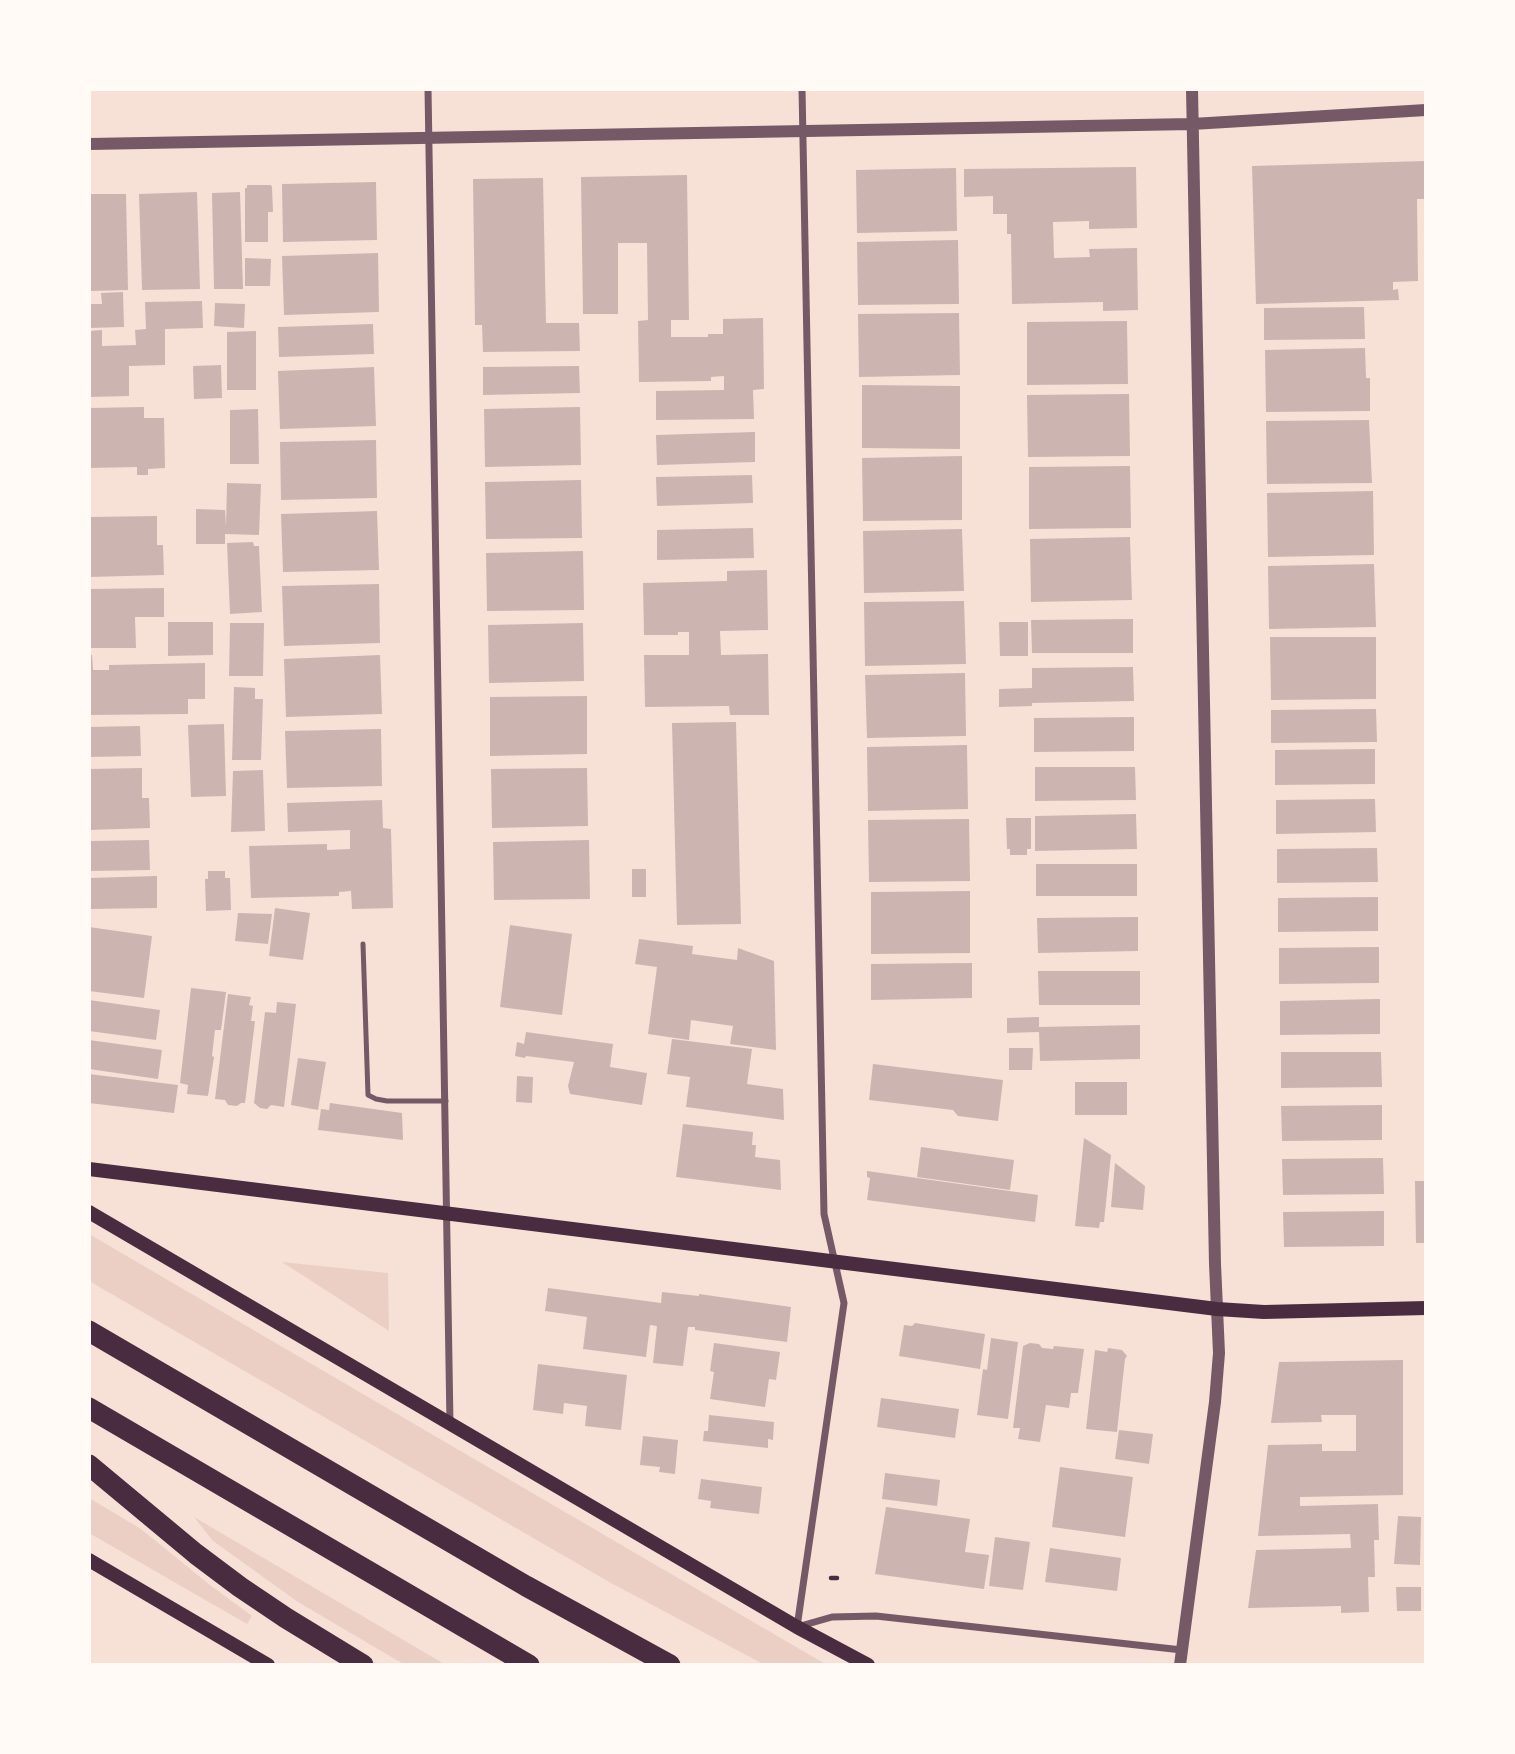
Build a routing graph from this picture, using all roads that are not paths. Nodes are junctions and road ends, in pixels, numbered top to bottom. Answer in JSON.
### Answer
{"nodes":[{"id":1,"x":428,"y":89,"type":"edge"},
{"id":2,"x":802,"y":89,"type":"edge"},
{"id":3,"x":1192,"y":89,"type":"edge"},
{"id":4,"x":1426,"y":110,"type":"edge"},
{"id":5,"x":1192,"y":124,"type":"junction"},
{"id":6,"x":803,"y":131,"type":"junction"},
{"id":7,"x":429,"y":138,"type":"junction"},
{"id":8,"x":89,"y":144,"type":"edge"},
{"id":9,"x":363,"y":944,"type":"dead end"},
{"id":10,"x":446,"y":1101,"type":"junction"},
{"id":11,"x":89,"y":1169,"type":"edge"},
{"id":12,"x":89,"y":1212,"type":"edge"},
{"id":13,"x":448,"y":1213,"type":"junction"},
{"id":14,"x":835,"y":1262,"type":"junction"},
{"id":15,"x":1426,"y":1308,"type":"edge"},
{"id":16,"x":1217,"y":1309,"type":"junction"},
{"id":17,"x":89,"y":1331,"type":"edge"},
{"id":18,"x":89,"y":1408,"type":"edge"},
{"id":19,"x":450,"y":1424,"type":"junction"},
{"id":20,"x":89,"y":1465,"type":"edge"},
{"id":21,"x":89,"y":1560,"type":"edge"},
{"id":22,"x":797,"y":1627,"type":"junction"},
{"id":23,"x":1182,"y":1650,"type":"junction"},
{"id":24,"x":268,"y":1665,"type":"edge"},
{"id":25,"x":363,"y":1665,"type":"edge"},
{"id":26,"x":529,"y":1665,"type":"edge"},
{"id":27,"x":670,"y":1665,"type":"edge"},
{"id":28,"x":868,"y":1665,"type":"edge"},
{"id":29,"x":1180,"y":1665,"type":"edge"}],
"edges":[{"from":1,"to":7,"type":"street"},
{"from":2,"to":6,"type":"street"},
{"from":3,"to":5,"type":"street"},
{"from":4,"to":5,"type":"street"},
{"from":5,"to":6,"type":"street"},
{"from":5,"to":16,"type":"street"},
{"from":6,"to":7,"type":"street"},
{"from":6,"to":14,"type":"street"},
{"from":7,"to":8,"type":"street"},
{"from":7,"to":10,"type":"street"},
{"from":9,"to":10,"type":"lane"},
{"from":10,"to":13,"type":"street"},
{"from":11,"to":13,"type":"main road"},
{"from":12,"to":19,"type":"main road"},
{"from":13,"to":14,"type":"main road"},
{"from":13,"to":19,"type":"street"},
{"from":14,"to":16,"type":"main road"},
{"from":14,"to":22,"type":"street"},
{"from":15,"to":16,"type":"main road"},
{"from":16,"to":23,"type":"street"},
{"from":17,"to":27,"type":"highway"},
{"from":18,"to":26,"type":"highway"},
{"from":19,"to":22,"type":"main road"},
{"from":20,"to":25,"type":"highway"},
{"from":21,"to":24,"type":"main road"},
{"from":22,"to":23,"type":"street"},
{"from":22,"to":28,"type":"main road"},
{"from":23,"to":29,"type":"street"}]}
